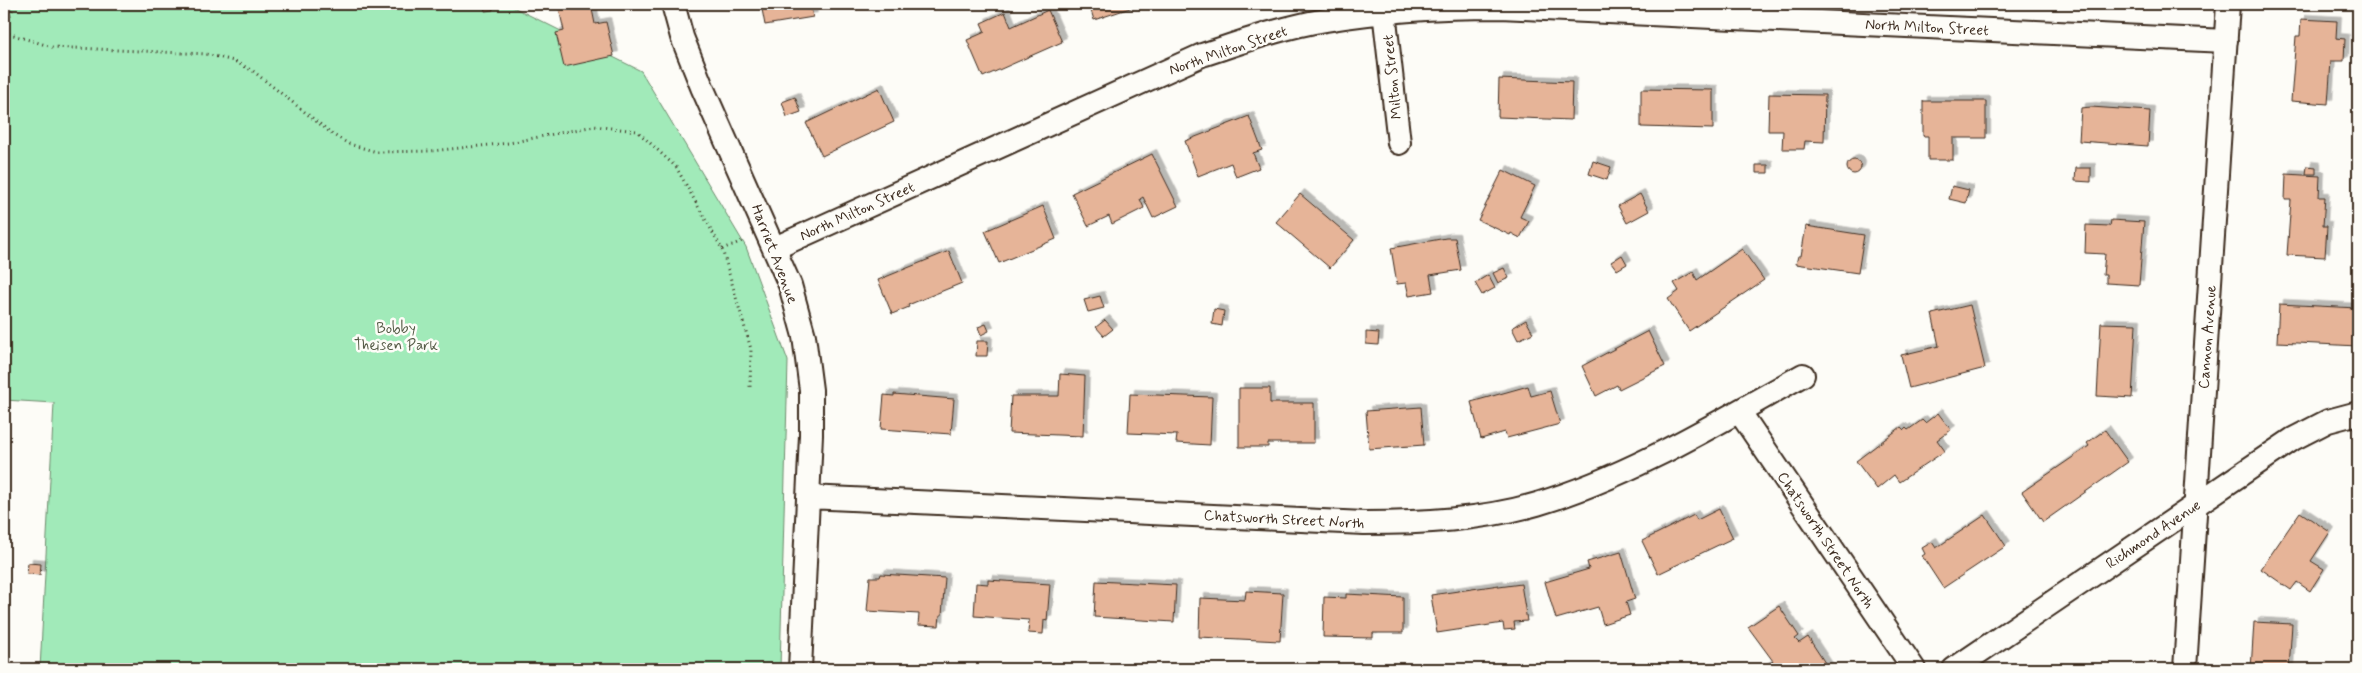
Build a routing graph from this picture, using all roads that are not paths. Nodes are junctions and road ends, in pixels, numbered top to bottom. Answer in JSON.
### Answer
{"nodes":[{"id":1,"x":673,"y":4,"type":"edge"},
{"id":2,"x":2228,"y":4,"type":"edge"},
{"id":3,"x":1384,"y":11,"type":"junction"},
{"id":4,"x":2226,"y":41,"type":"junction"},
{"id":5,"x":1399,"y":143,"type":"dead end"},
{"id":6,"x":776,"y":248,"type":"junction"},
{"id":7,"x":1802,"y":375,"type":"dead end"},
{"id":8,"x":1739,"y":411,"type":"junction"},
{"id":9,"x":2358,"y":413,"type":"edge"},
{"id":10,"x":808,"y":497,"type":"junction"},
{"id":11,"x":2196,"y":505,"type":"junction"},
{"id":12,"x":800,"y":669,"type":"edge"},
{"id":13,"x":1914,"y":669,"type":"edge"},
{"id":14,"x":1954,"y":669,"type":"edge"},
{"id":15,"x":2185,"y":669,"type":"edge"}],
"edges":[{"from":1,"to":6,"type":"street","name":"Harriet Avenue"},
{"from":2,"to":4,"type":"street","name":"Cannon Avenue"},
{"from":3,"to":4,"type":"street","name":"North Milton Street"},
{"from":3,"to":5,"type":"street","name":"Milton Street"},
{"from":3,"to":6,"type":"street","name":"North Milton Street"},
{"from":4,"to":11,"type":"street","name":"Cannon Avenue"},
{"from":6,"to":10,"type":"street","name":"Harriet Avenue"},
{"from":7,"to":8,"type":"street","name":"Chatsworth Street North"},
{"from":8,"to":10,"type":"street","name":"Chatsworth Street North"},
{"from":8,"to":13,"type":"street","name":"Chatsworth Street North"},
{"from":9,"to":11,"type":"street","name":"Richmond Avenue"},
{"from":10,"to":12,"type":"street","name":"Harriet Avenue"},
{"from":11,"to":14,"type":"street","name":"Richmond Avenue"},
{"from":11,"to":15,"type":"street","name":"Cannon Avenue"}]}
